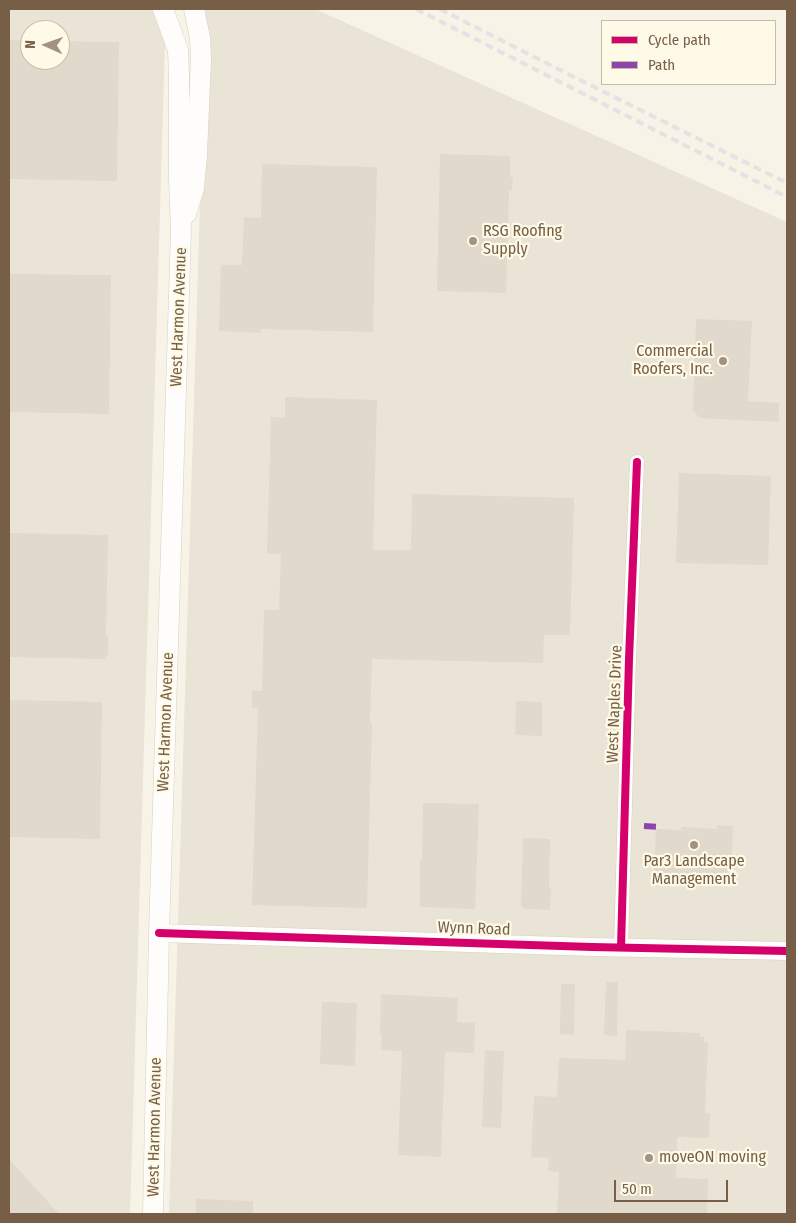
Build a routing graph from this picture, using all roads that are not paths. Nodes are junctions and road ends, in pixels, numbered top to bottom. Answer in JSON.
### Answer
{"nodes":[{"id":1,"x":163,"y":9,"type":"edge"},
{"id":2,"x":194,"y":9,"type":"edge"},
{"id":3,"x":187,"y":166,"type":"junction"},
{"id":4,"x":637,"y":462,"type":"dead end"},
{"id":5,"x":159,"y":933,"type":"junction"},
{"id":6,"x":621,"y":947,"type":"junction"},
{"id":7,"x":787,"y":951,"type":"edge"},
{"id":8,"x":152,"y":1214,"type":"edge"}],
"edges":[{"from":1,"to":3,"type":"main road","name":"West Harmon Avenue"},
{"from":2,"to":3,"type":"main road","name":"West Harmon Avenue"},
{"from":3,"to":5,"type":"main road","name":"West Harmon Avenue"},
{"from":4,"to":6,"type":"street","name":"West Naples Drive"},
{"from":5,"to":6,"type":"street","name":"Wynn Road"},
{"from":5,"to":8,"type":"main road","name":"West Harmon Avenue"},
{"from":6,"to":7,"type":"street","name":"Wynn Road"}]}
